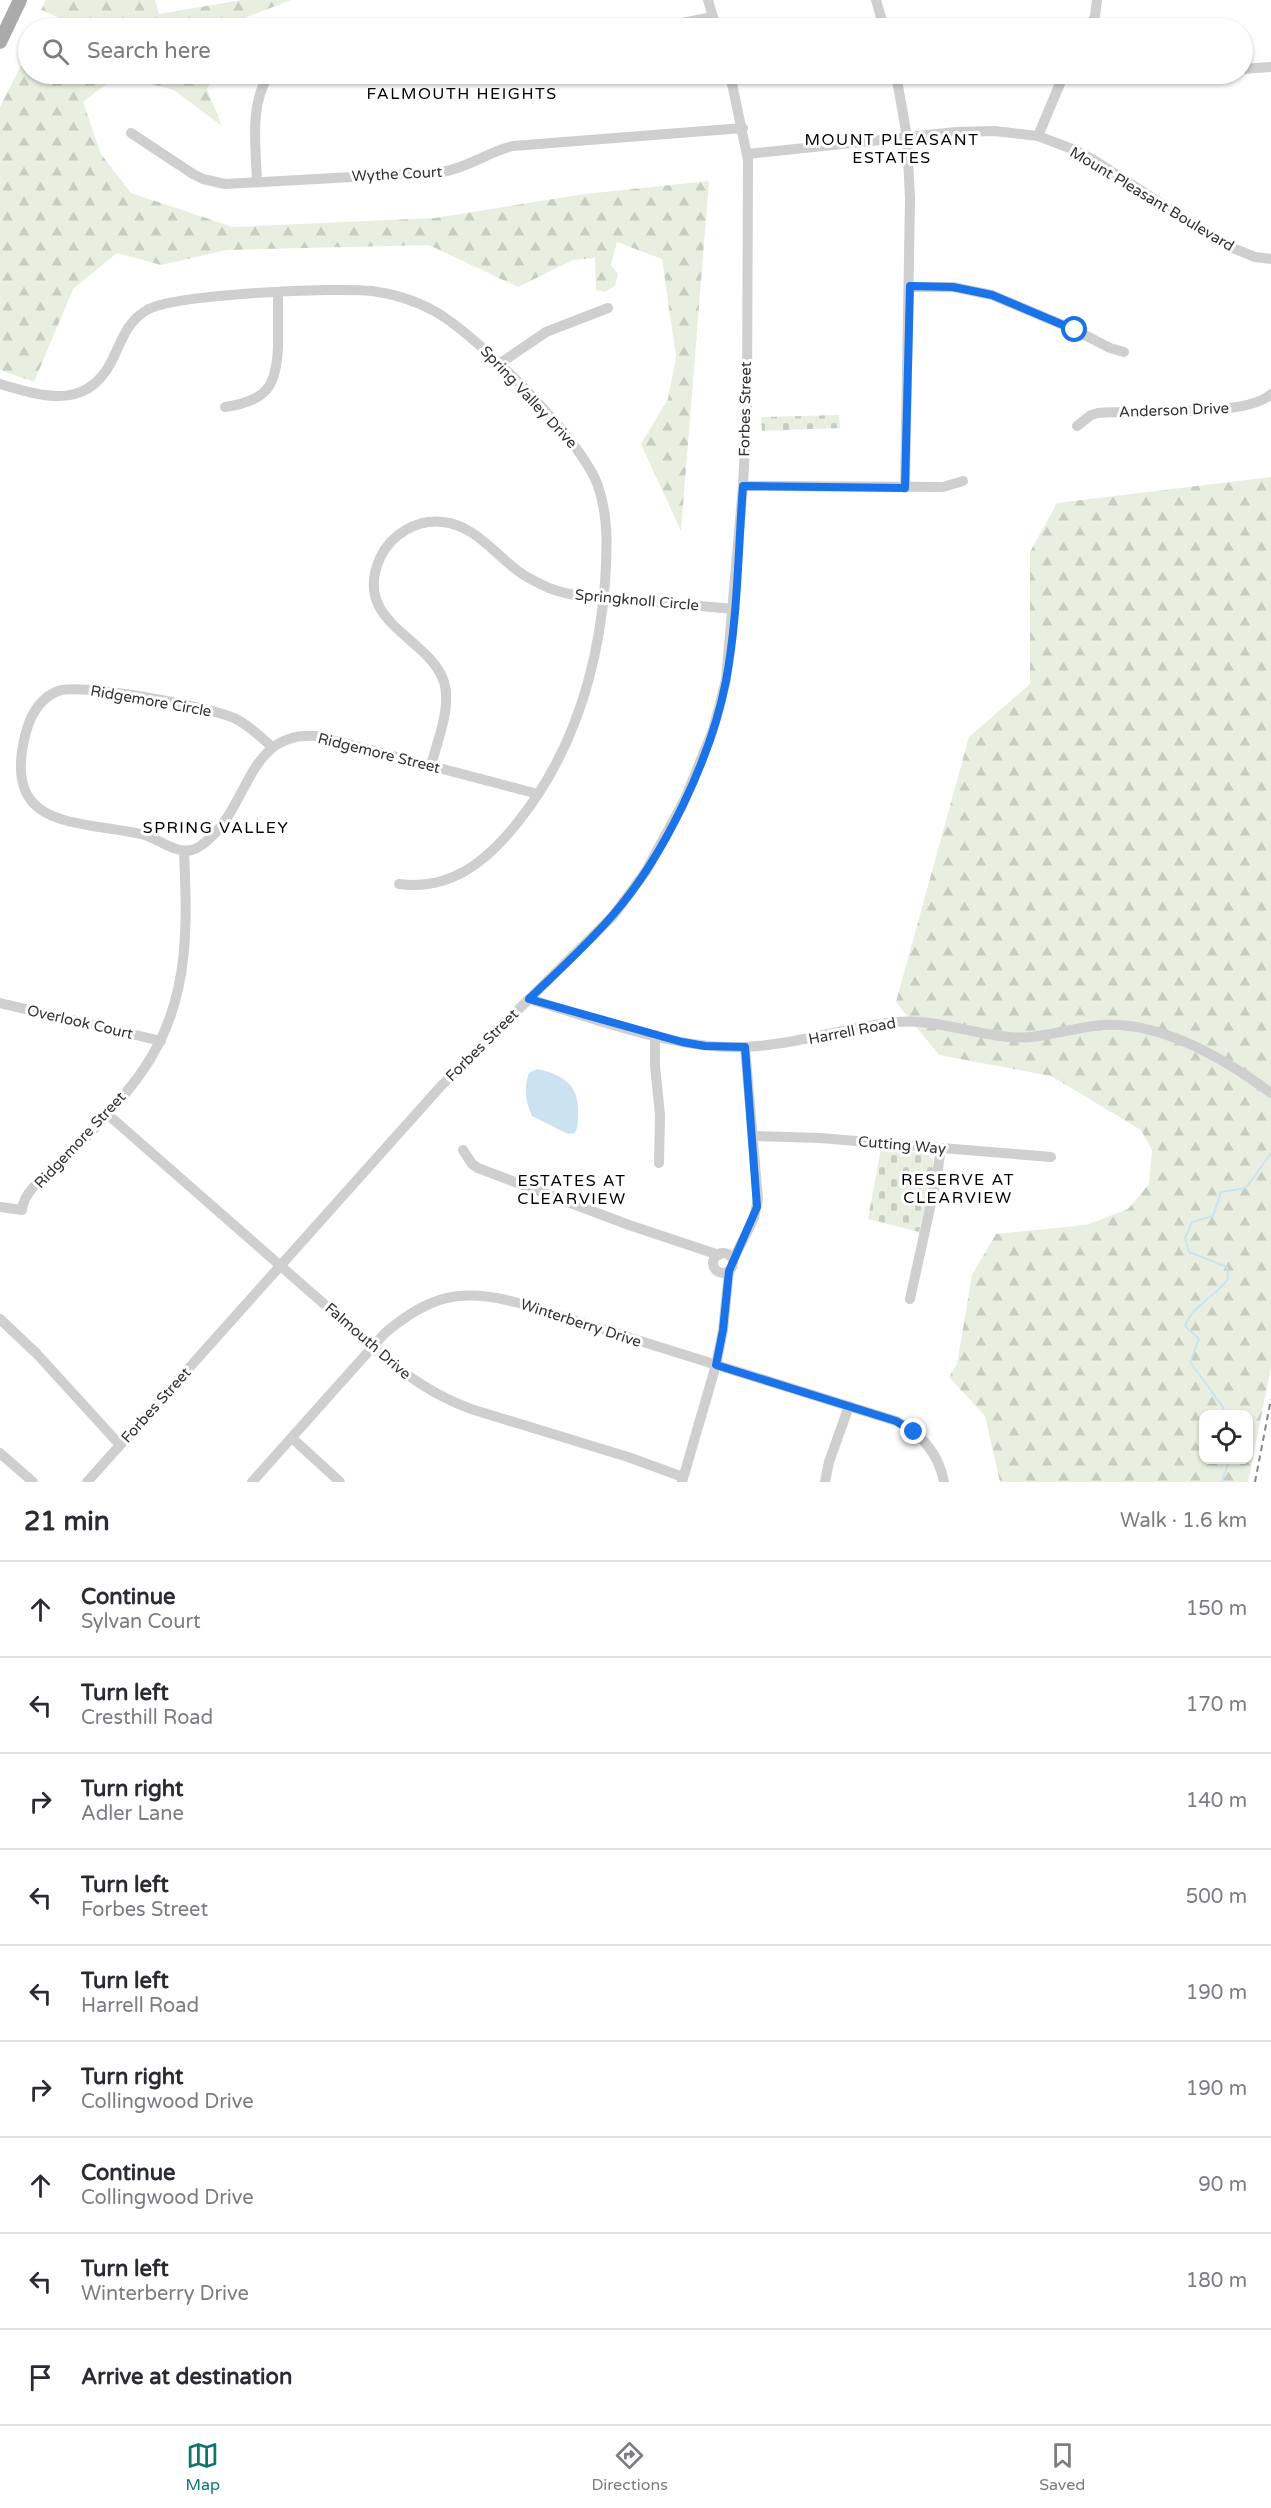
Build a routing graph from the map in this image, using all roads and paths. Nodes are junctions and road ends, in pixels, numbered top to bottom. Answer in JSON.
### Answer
{"nodes":[{"id":1,"x":20,"y":0,"type":"edge"},
{"id":2,"x":708,"y":0,"type":"edge"},
{"id":3,"x":876,"y":0,"type":"edge"},
{"id":4,"x":1097,"y":0,"type":"edge"},
{"id":5,"x":713,"y":17,"type":"joint"},
{"id":6,"x":708,"y":18,"type":"edge"},
{"id":7,"x":881,"y":18,"type":"edge"},
{"id":8,"x":1094,"y":18,"type":"edge"},
{"id":9,"x":0,"y":42,"type":"edge"},
{"id":10,"x":1271,"y":67,"type":"edge"},
{"id":11,"x":1253,"y":68,"type":"edge"},
{"id":12,"x":264,"y":84,"type":"edge"},
{"id":13,"x":732,"y":84,"type":"edge"},
{"id":14,"x":898,"y":84,"type":"edge"},
{"id":15,"x":1060,"y":84,"type":"edge"},
{"id":16,"x":743,"y":128,"type":"junction"},
{"id":17,"x":131,"y":133,"type":"dead end"},
{"id":18,"x":1038,"y":136,"type":"junction"},
{"id":19,"x":907,"y":137,"type":"junction"},
{"id":20,"x":748,"y":154,"type":"junction"},
{"id":21,"x":257,"y":182,"type":"junction"},
{"id":22,"x":1271,"y":259,"type":"edge"},
{"id":23,"x":910,"y":286,"type":"junction"},
{"id":24,"x":278,"y":293,"type":"junction"},
{"id":25,"x":609,"y":308,"type":"dead end"},
{"id":26,"x":1124,"y":352,"type":"dead end"},
{"id":27,"x":499,"y":364,"type":"junction"},
{"id":28,"x":0,"y":384,"type":"edge"},
{"id":29,"x":1271,"y":394,"type":"edge"},
{"id":30,"x":225,"y":407,"type":"dead end"},
{"id":31,"x":1077,"y":426,"type":"dead end"},
{"id":32,"x":963,"y":481,"type":"dead end"},
{"id":33,"x":743,"y":486,"type":"junction"},
{"id":34,"x":905,"y":488,"type":"junction"},
{"id":35,"x":603,"y":598,"type":"junction"},
{"id":36,"x":734,"y":609,"type":"junction"},
{"id":37,"x":272,"y":747,"type":"junction"},
{"id":38,"x":431,"y":766,"type":"junction"},
{"id":39,"x":538,"y":794,"type":"junction"},
{"id":40,"x":184,"y":851,"type":"junction"},
{"id":41,"x":399,"y":884,"type":"dead end"},
{"id":42,"x":529,"y":999,"type":"junction"},
{"id":43,"x":0,"y":1003,"type":"edge"},
{"id":44,"x":655,"y":1035,"type":"junction"},
{"id":45,"x":161,"y":1041,"type":"junction"},
{"id":46,"x":745,"y":1047,"type":"junction"},
{"id":47,"x":1271,"y":1093,"type":"edge"},
{"id":48,"x":106,"y":1113,"type":"junction"},
{"id":49,"x":753,"y":1136,"type":"junction"},
{"id":50,"x":941,"y":1148,"type":"junction"},
{"id":51,"x":463,"y":1150,"type":"dead end"},
{"id":52,"x":1051,"y":1157,"type":"dead end"},
{"id":53,"x":659,"y":1163,"type":"dead end"},
{"id":54,"x":0,"y":1207,"type":"edge"},
{"id":55,"x":724,"y":1262,"type":"junction"},
{"id":56,"x":282,"y":1265,"type":"junction"},
{"id":57,"x":910,"y":1299,"type":"dead end"},
{"id":58,"x":0,"y":1319,"type":"edge"},
{"id":59,"x":373,"y":1347,"type":"junction"},
{"id":60,"x":716,"y":1365,"type":"junction"},
{"id":61,"x":849,"y":1406,"type":"junction"},
{"id":62,"x":292,"y":1438,"type":"junction"},
{"id":63,"x":120,"y":1445,"type":"junction"},
{"id":64,"x":0,"y":1453,"type":"edge"},
{"id":65,"x":682,"y":1479,"type":"edge"},
{"id":66,"x":33,"y":1482,"type":"edge"},
{"id":67,"x":87,"y":1482,"type":"edge"},
{"id":68,"x":252,"y":1482,"type":"edge"},
{"id":69,"x":340,"y":1482,"type":"edge"},
{"id":70,"x":825,"y":1482,"type":"edge"},
{"id":71,"x":944,"y":1482,"type":"edge"}],
"edges":[{"from":1,"to":9,"type":"main road"},
{"from":2,"to":5,"type":"street"},
{"from":3,"to":7,"type":"street"},
{"from":4,"to":8,"type":"street"},
{"from":5,"to":6,"type":"street"},
{"from":10,"to":11,"type":"street"},
{"from":12,"to":21,"type":"street"},
{"from":13,"to":16,"type":"street","name":"Forbes Street"},
{"from":14,"to":19,"type":"street"},
{"from":15,"to":18,"type":"street"},
{"from":16,"to":20,"type":"street","name":"Forbes Street"},
{"from":16,"to":21,"type":"street","name":"Wythe Court"},
{"from":17,"to":21,"type":"street","name":"Wythe Court"},
{"from":18,"to":19,"type":"street","name":"Mount Pleasant Boulevard"},
{"from":18,"to":22,"type":"street","name":"Mount Pleasant Boulevard"},
{"from":19,"to":20,"type":"street","name":"Mount Pleasant Boulevard"},
{"from":19,"to":23,"type":"street"},
{"from":20,"to":33,"type":"street","name":"Forbes Street"},
{"from":23,"to":26,"type":"street"},
{"from":23,"to":34,"type":"street"},
{"from":24,"to":27,"type":"street","name":"Spring Valley Drive"},
{"from":24,"to":28,"type":"street","name":"Spring Valley Drive"},
{"from":24,"to":30,"type":"street"},
{"from":25,"to":27,"type":"street"},
{"from":27,"to":35,"type":"street","name":"Spring Valley Drive"},
{"from":29,"to":31,"type":"street","name":"Anderson Drive"},
{"from":32,"to":34,"type":"street"},
{"from":33,"to":34,"type":"street"},
{"from":33,"to":36,"type":"street","name":"Forbes Street"},
{"from":35,"to":36,"type":"street","name":"Springknoll Circle"},
{"from":35,"to":38,"type":"street","name":"Springknoll Circle"},
{"from":35,"to":39,"type":"street","name":"Spring Valley Drive"},
{"from":36,"to":42,"type":"street","name":"Forbes Street"},
{"from":37,"to":38,"type":"street","name":"Ridgemore Street"},
{"from":37,"to":40,"type":"street"},
{"from":37,"to":40,"type":"street","name":"Ridgemore Circle"},
{"from":38,"to":39,"type":"street","name":"Ridgemore Street"},
{"from":39,"to":41,"type":"street","name":"Spring Valley Drive"},
{"from":40,"to":45,"type":"street","name":"Ridgemore Street"},
{"from":42,"to":44,"type":"street","name":"Harrell Road"},
{"from":42,"to":56,"type":"street","name":"Forbes Street"},
{"from":43,"to":45,"type":"street","name":"Overlook Court"},
{"from":44,"to":46,"type":"street","name":"Harrell Road"},
{"from":44,"to":53,"type":"street"},
{"from":45,"to":48,"type":"street","name":"Ridgemore Street"},
{"from":46,"to":47,"type":"street","name":"Harrell Road"},
{"from":46,"to":49,"type":"street"},
{"from":48,"to":54,"type":"street","name":"Ridgemore Street"},
{"from":48,"to":56,"type":"street","name":"Falmouth Drive"},
{"from":49,"to":50,"type":"street","name":"Cutting Way"},
{"from":49,"to":55,"type":"street"},
{"from":50,"to":52,"type":"street","name":"Cutting Way"},
{"from":50,"to":57,"type":"street"},
{"from":51,"to":55,"type":"street"},
{"from":55,"to":60,"type":"street"},
{"from":56,"to":59,"type":"street","name":"Falmouth Drive"},
{"from":56,"to":63,"type":"street","name":"Forbes Street"},
{"from":58,"to":63,"type":"street"},
{"from":59,"to":60,"type":"street","name":"Winterberry Drive"},
{"from":59,"to":62,"type":"street","name":"Winterberry Drive"},
{"from":59,"to":65,"type":"street","name":"Falmouth Drive"},
{"from":60,"to":61,"type":"street","name":"Winterberry Drive"},
{"from":60,"to":65,"type":"street"},
{"from":61,"to":70,"type":"street"},
{"from":61,"to":71,"type":"street","name":"Winterberry Drive"},
{"from":62,"to":68,"type":"street","name":"Winterberry Drive"},
{"from":62,"to":69,"type":"street"},
{"from":63,"to":67,"type":"street","name":"Forbes Street"},
{"from":64,"to":66,"type":"street"}]}
